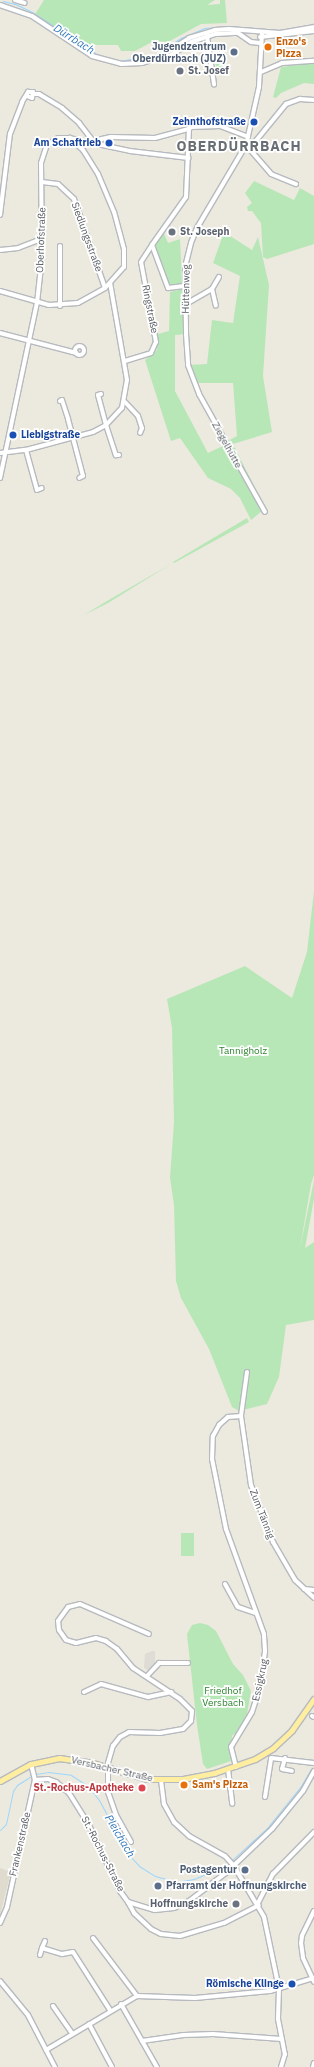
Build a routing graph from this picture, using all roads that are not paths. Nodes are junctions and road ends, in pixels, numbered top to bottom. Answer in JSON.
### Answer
{"nodes":[{"id":1,"x":1,"y":0,"type":"edge"},
{"id":2,"x":15,"y":0,"type":"edge"},
{"id":3,"x":25,"y":3,"type":"dead end"},
{"id":4,"x":0,"y":5,"type":"edge"},
{"id":5,"x":314,"y":27,"type":"edge"},
{"id":6,"x":314,"y":31,"type":"edge"},
{"id":7,"x":261,"y":35,"type":"junction"},
{"id":8,"x":207,"y":36,"type":"junction"},
{"id":9,"x":260,"y":43,"type":"junction"},
{"id":10,"x":164,"y":54,"type":"junction"},
{"id":11,"x":314,"y":61,"type":"edge"},
{"id":12,"x":261,"y":72,"type":"junction"},
{"id":13,"x":214,"y":84,"type":"dead end"},
{"id":14,"x":314,"y":100,"type":"edge"},
{"id":15,"x":189,"y":129,"type":"junction"},
{"id":16,"x":248,"y":137,"type":"junction"},
{"id":17,"x":70,"y":138,"type":"junction"},
{"id":18,"x":93,"y":142,"type":"junction"},
{"id":19,"x":237,"y":145,"type":"dead end"},
{"id":20,"x":246,"y":147,"type":"junction"},
{"id":21,"x":189,"y":158,"type":"junction"},
{"id":22,"x":1,"y":179,"type":"edge"},
{"id":23,"x":42,"y":182,"type":"junction"},
{"id":24,"x":296,"y":184,"type":"dead end"},
{"id":25,"x":0,"y":212,"type":"edge"},
{"id":26,"x":42,"y":239,"type":"junction"},
{"id":27,"x":152,"y":245,"type":"junction"},
{"id":28,"x":60,"y":246,"type":"dead end"},
{"id":29,"x":0,"y":250,"type":"edge"},
{"id":30,"x":219,"y":277,"type":"dead end"},
{"id":31,"x":110,"y":283,"type":"junction"},
{"id":32,"x":184,"y":286,"type":"junction"},
{"id":33,"x":105,"y":288,"type":"junction"},
{"id":34,"x":212,"y":289,"type":"junction"},
{"id":35,"x":0,"y":291,"type":"edge"},
{"id":36,"x":37,"y":302,"type":"junction"},
{"id":37,"x":186,"y":304,"type":"junction"},
{"id":38,"x":60,"y":306,"type":"junction"},
{"id":39,"x":216,"y":306,"type":"dead end"},
{"id":40,"x":0,"y":333,"type":"edge"},
{"id":41,"x":29,"y":342,"type":"junction"},
{"id":42,"x":76,"y":353,"type":"dead end"},
{"id":43,"x":125,"y":361,"type":"junction"},
{"id":44,"x":192,"y":377,"type":"joint"},
{"id":45,"x":101,"y":394,"type":"dead end"},
{"id":46,"x":60,"y":401,"type":"dead end"},
{"id":47,"x":125,"y":402,"type":"junction"},
{"id":48,"x":106,"y":425,"type":"junction"},
{"id":49,"x":140,"y":433,"type":"dead end"},
{"id":50,"x":73,"y":438,"type":"junction"},
{"id":51,"x":26,"y":450,"type":"junction"},
{"id":52,"x":0,"y":452,"type":"edge"},
{"id":53,"x":6,"y":452,"type":"junction"},
{"id":54,"x":119,"y":455,"type":"dead end"},
{"id":55,"x":0,"y":478,"type":"edge"},
{"id":56,"x":79,"y":478,"type":"dead end"},
{"id":57,"x":42,"y":488,"type":"dead end"},
{"id":58,"x":265,"y":512,"type":"dead end"},
{"id":59,"x":246,"y":1372,"type":"dead end"},
{"id":60,"x":241,"y":1416,"type":"junction"},
{"id":61,"x":225,"y":1584,"type":"dead end"},
{"id":62,"x":304,"y":1589,"type":"junction"},
{"id":63,"x":314,"y":1590,"type":"edge"},
{"id":64,"x":314,"y":1598,"type":"edge"},
{"id":65,"x":256,"y":1613,"type":"junction"},
{"id":66,"x":149,"y":1634,"type":"dead end"},
{"id":67,"x":188,"y":1663,"type":"dead end"},
{"id":68,"x":147,"y":1676,"type":"junction"},
{"id":69,"x":84,"y":1692,"type":"dead end"},
{"id":70,"x":171,"y":1692,"type":"junction"},
{"id":71,"x":314,"y":1699,"type":"edge"},
{"id":72,"x":285,"y":1758,"type":"junction"},
{"id":73,"x":314,"y":1763,"type":"edge"},
{"id":74,"x":31,"y":1764,"type":"junction"},
{"id":75,"x":236,"y":1766,"type":"junction"},
{"id":76,"x":107,"y":1768,"type":"junction"},
{"id":77,"x":228,"y":1769,"type":"junction"},
{"id":78,"x":292,"y":1771,"type":"dead end"},
{"id":79,"x":314,"y":1771,"type":"edge"},
{"id":80,"x":34,"y":1778,"type":"junction"},
{"id":81,"x":161,"y":1780,"type":"junction"},
{"id":82,"x":0,"y":1781,"type":"edge"},
{"id":83,"x":265,"y":1797,"type":"dead end"},
{"id":84,"x":232,"y":1804,"type":"dead end"},
{"id":85,"x":314,"y":1832,"type":"edge"},
{"id":86,"x":131,"y":1842,"type":"dead end"},
{"id":87,"x":234,"y":1866,"type":"junction"},
{"id":88,"x":128,"y":1902,"type":"junction"},
{"id":89,"x":258,"y":1904,"type":"junction"},
{"id":90,"x":314,"y":1911,"type":"edge"},
{"id":91,"x":0,"y":1923,"type":"edge"},
{"id":92,"x":94,"y":1938,"type":"dead end"},
{"id":93,"x":45,"y":1941,"type":"dead end"},
{"id":94,"x":42,"y":1948,"type":"junction"},
{"id":95,"x":40,"y":1955,"type":"dead end"},
{"id":96,"x":313,"y":1979,"type":"edge"},
{"id":97,"x":0,"y":1981,"type":"edge"},
{"id":98,"x":279,"y":1989,"type":"junction"},
{"id":99,"x":137,"y":1996,"type":"junction"},
{"id":100,"x":121,"y":2004,"type":"junction"},
{"id":101,"x":53,"y":2006,"type":"dead end"},
{"id":102,"x":110,"y":2010,"type":"junction"},
{"id":103,"x":89,"y":2024,"type":"junction"},
{"id":104,"x":72,"y":2033,"type":"junction"},
{"id":105,"x":282,"y":2039,"type":"junction"},
{"id":106,"x":142,"y":2041,"type":"junction"},
{"id":107,"x":46,"y":2050,"type":"junction"},
{"id":108,"x":314,"y":2063,"type":"edge"},
{"id":109,"x":55,"y":2067,"type":"edge"},
{"id":110,"x":112,"y":2067,"type":"edge"},
{"id":111,"x":157,"y":2067,"type":"edge"},
{"id":112,"x":281,"y":2067,"type":"edge"},
{"id":113,"x":313,"y":2067,"type":"edge"}],
"edges":[{"from":1,"to":4,"type":"street"},
{"from":2,"to":3,"type":"street"},
{"from":4,"to":10,"type":"street"},
{"from":5,"to":7,"type":"street"},
{"from":6,"to":7,"type":"street"},
{"from":7,"to":9,"type":"street"},
{"from":7,"to":10,"type":"street"},
{"from":8,"to":9,"type":"street"},
{"from":8,"to":10,"type":"street"},
{"from":8,"to":13,"type":"street"},
{"from":9,"to":12,"type":"street"},
{"from":11,"to":12,"type":"street"},
{"from":12,"to":16,"type":"street"},
{"from":14,"to":20,"type":"street"},
{"from":15,"to":16,"type":"street"},
{"from":15,"to":18,"type":"street"},
{"from":15,"to":21,"type":"street"},
{"from":16,"to":20,"type":"street"},
{"from":17,"to":18,"type":"street","name":"Oberhofstraße"},
{"from":17,"to":23,"type":"street","name":"Oberhofstraße"},
{"from":17,"to":31,"type":"street"},
{"from":18,"to":21,"type":"street","name":"Oberhofstraße"},
{"from":18,"to":22,"type":"street"},
{"from":19,"to":20,"type":"street"},
{"from":20,"to":24,"type":"street"},
{"from":20,"to":32,"type":"street","name":"Hüttenweg"},
{"from":21,"to":27,"type":"street"},
{"from":22,"to":25,"type":"street"},
{"from":23,"to":26,"type":"street","name":"Oberhofstraße"},
{"from":23,"to":33,"type":"street","name":"Siedlungsstraße"},
{"from":26,"to":29,"type":"street"},
{"from":26,"to":36,"type":"street","name":"Oberhofstraße"},
{"from":27,"to":32,"type":"street","name":"Ringstraße"},
{"from":27,"to":43,"type":"street","name":"Ringstraße"},
{"from":28,"to":38,"type":"street"},
{"from":30,"to":34,"type":"street"},
{"from":31,"to":33,"type":"street"},
{"from":31,"to":43,"type":"street"},
{"from":32,"to":37,"type":"street","name":"Hüttenweg"},
{"from":33,"to":38,"type":"street"},
{"from":34,"to":37,"type":"street"},
{"from":34,"to":39,"type":"street"},
{"from":35,"to":36,"type":"street"},
{"from":36,"to":38,"type":"street"},
{"from":36,"to":41,"type":"street","name":"Oberhofstraße"},
{"from":37,"to":44,"type":"street","name":"Hüttenweg"},
{"from":40,"to":41,"type":"street"},
{"from":41,"to":42,"type":"street"},
{"from":41,"to":53,"type":"street","name":"Oberhofstraße"},
{"from":43,"to":47,"type":"street"},
{"from":44,"to":58,"type":"street","name":"Ziegelhütte"},
{"from":45,"to":48,"type":"street"},
{"from":46,"to":50,"type":"street"},
{"from":47,"to":48,"type":"street"},
{"from":47,"to":49,"type":"street"},
{"from":48,"to":50,"type":"street"},
{"from":48,"to":54,"type":"street"},
{"from":50,"to":51,"type":"street"},
{"from":50,"to":56,"type":"street"},
{"from":51,"to":53,"type":"street"},
{"from":51,"to":57,"type":"street"},
{"from":52,"to":53,"type":"street"},
{"from":53,"to":55,"type":"street","name":"Oberhofstraße"},
{"from":59,"to":60,"type":"street","name":"Zum Tännig"},
{"from":60,"to":62,"type":"street","name":"Zum Tännig"},
{"from":60,"to":65,"type":"street","name":"Essigkrug"},
{"from":61,"to":65,"type":"street"},
{"from":62,"to":63,"type":"street"},
{"from":62,"to":64,"type":"street","name":"Zum Tännig"},
{"from":65,"to":75,"type":"street","name":"Essigkrug"},
{"from":66,"to":68,"type":"street"},
{"from":67,"to":68,"type":"street"},
{"from":68,"to":70,"type":"street"},
{"from":69,"to":70,"type":"street"},
{"from":70,"to":76,"type":"street"},
{"from":71,"to":75,"type":"main road","name":"Versbacher Straße"},
{"from":72,"to":73,"type":"street"},
{"from":72,"to":78,"type":"street"},
{"from":72,"to":83,"type":"street"},
{"from":74,"to":76,"type":"main road","name":"Versbacher Straße"},
{"from":74,"to":80,"type":"street","name":"Frankenstraße"},
{"from":74,"to":82,"type":"main road","name":"Versbacher Straße"},
{"from":75,"to":77,"type":"main road","name":"Versbacher Straße"},
{"from":76,"to":81,"type":"main road","name":"Versbacher Straße"},
{"from":76,"to":86,"type":"street"},
{"from":77,"to":81,"type":"main road","name":"Versbacher Straße"},
{"from":77,"to":84,"type":"street"},
{"from":79,"to":87,"type":"street","name":"St.-Rochus-Straße"},
{"from":80,"to":88,"type":"street","name":"St.-Rochus-Straße"},
{"from":80,"to":91,"type":"street","name":"Frankenstraße"},
{"from":81,"to":87,"type":"street"},
{"from":85,"to":89,"type":"street"},
{"from":87,"to":88,"type":"street","name":"St.-Rochus-Straße"},
{"from":87,"to":89,"type":"street"},
{"from":88,"to":89,"type":"street"},
{"from":89,"to":98,"type":"street"},
{"from":90,"to":96,"type":"street"},
{"from":92,"to":99,"type":"street"},
{"from":93,"to":94,"type":"street"},
{"from":94,"to":95,"type":"street"},
{"from":94,"to":102,"type":"street"},
{"from":96,"to":98,"type":"street"},
{"from":97,"to":107,"type":"street"},
{"from":98,"to":99,"type":"street"},
{"from":98,"to":105,"type":"street"},
{"from":99,"to":100,"type":"street"},
{"from":100,"to":102,"type":"street"},
{"from":100,"to":106,"type":"street"},
{"from":101,"to":104,"type":"street"},
{"from":102,"to":103,"type":"street"},
{"from":103,"to":104,"type":"street"},
{"from":103,"to":110,"type":"street"},
{"from":104,"to":107,"type":"street"},
{"from":105,"to":106,"type":"street"},
{"from":105,"to":112,"type":"street"},
{"from":106,"to":111,"type":"street"},
{"from":107,"to":109,"type":"street"},
{"from":108,"to":113,"type":"street"}]}
